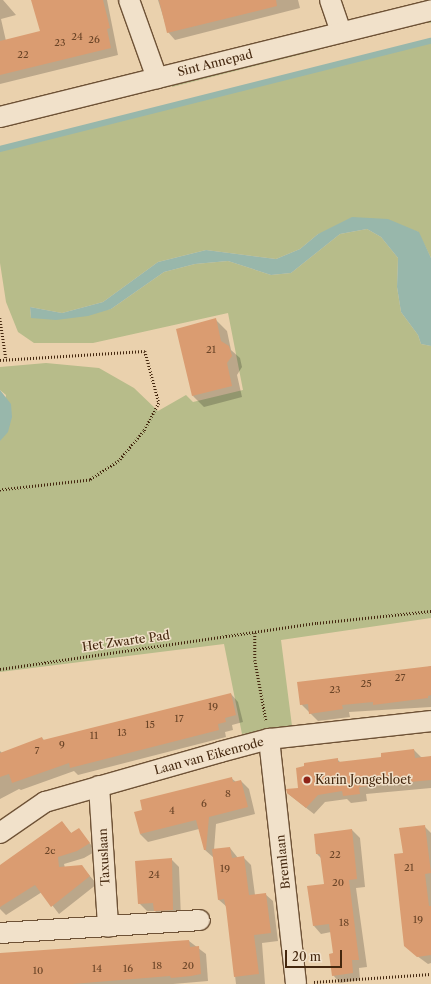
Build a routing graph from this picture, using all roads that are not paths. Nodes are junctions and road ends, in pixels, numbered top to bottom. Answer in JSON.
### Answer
{"nodes":[{"id":1,"x":129,"y":0,"type":"edge"},
{"id":2,"x":330,"y":0,"type":"edge"},
{"id":3,"x":431,"y":10,"type":"edge"},
{"id":4,"x":341,"y":32,"type":"junction"},
{"id":5,"x":157,"y":78,"type":"junction"},
{"id":6,"x":0,"y":117,"type":"edge"},
{"id":7,"x":431,"y":721,"type":"edge"},
{"id":8,"x":269,"y":739,"type":"junction"},
{"id":9,"x":99,"y":786,"type":"junction"},
{"id":10,"x":0,"y":833,"type":"edge"},
{"id":11,"x":200,"y":920,"type":"dead end"},
{"id":12,"x":108,"y":927,"type":"junction"},
{"id":13,"x":0,"y":933,"type":"edge"},
{"id":14,"x":296,"y":984,"type":"edge"}],
"edges":[{"from":1,"to":5,"type":"street"},
{"from":2,"to":4,"type":"street"},
{"from":3,"to":4,"type":"street","name":"Sint Annepad"},
{"from":4,"to":5,"type":"street","name":"Sint Annepad"},
{"from":5,"to":6,"type":"street","name":"Sint Annepad"},
{"from":7,"to":8,"type":"street","name":"Laan van Eikenrode"},
{"from":8,"to":9,"type":"street","name":"Laan van Eikenrode"},
{"from":8,"to":14,"type":"street","name":"Bremlaan"},
{"from":9,"to":10,"type":"street","name":"Laan van Eikenrode"},
{"from":9,"to":12,"type":"street","name":"Taxuslaan"},
{"from":11,"to":12,"type":"street"},
{"from":12,"to":13,"type":"street"}]}
